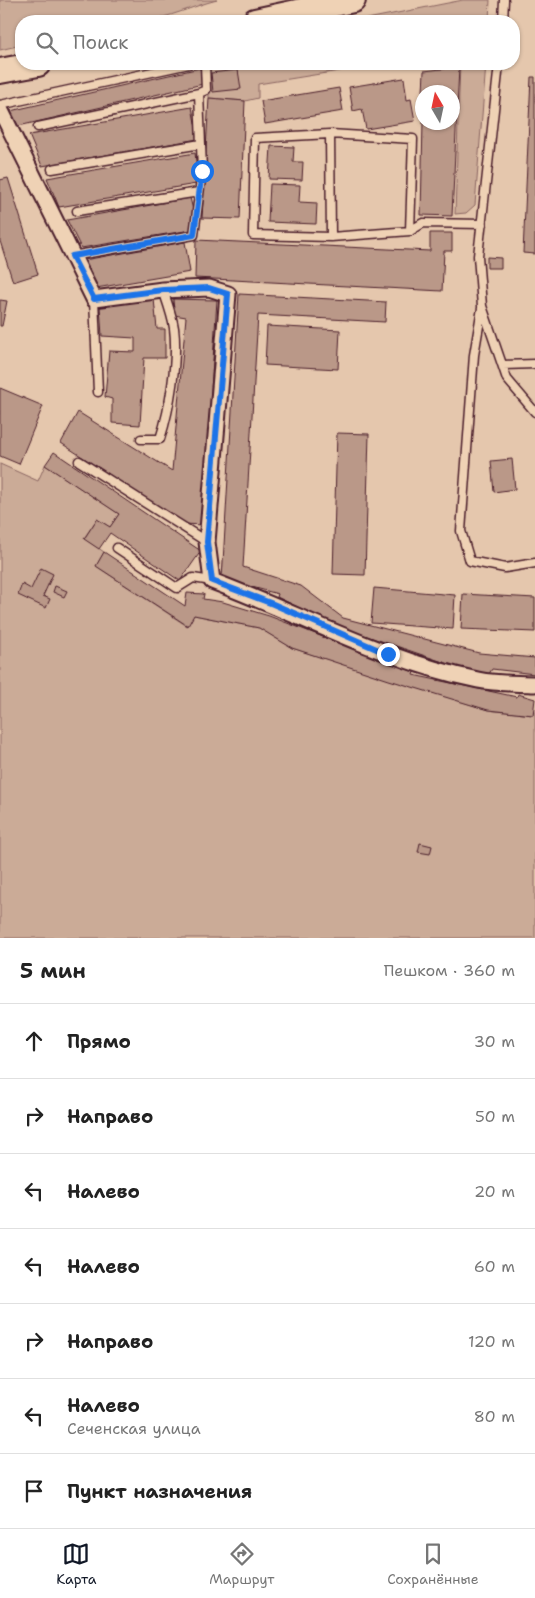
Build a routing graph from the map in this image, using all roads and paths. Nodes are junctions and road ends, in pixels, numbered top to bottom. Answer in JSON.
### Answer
{"nodes":[{"id":1,"x":353,"y":0,"type":"edge"},
{"id":2,"x":504,"y":0,"type":"edge"},
{"id":3,"x":283,"y":15,"type":"edge"},
{"id":4,"x":503,"y":15,"type":"edge"},
{"id":5,"x":15,"y":68,"type":"edge"},
{"id":6,"x":161,"y":70,"type":"edge"},
{"id":7,"x":205,"y":70,"type":"edge"},
{"id":8,"x":498,"y":70,"type":"edge"},
{"id":9,"x":0,"y":71,"type":"edge"},
{"id":10,"x":199,"y":93,"type":"junction"},
{"id":11,"x":0,"y":105,"type":"edge"},
{"id":12,"x":0,"y":109,"type":"edge"},
{"id":13,"x":38,"y":127,"type":"dead end"},
{"id":14,"x":330,"y":134,"type":"junction"},
{"id":15,"x":201,"y":144,"type":"junction"},
{"id":16,"x":52,"y":169,"type":"dead end"},
{"id":17,"x":199,"y":192,"type":"junction"},
{"id":18,"x":76,"y":211,"type":"dead end"},
{"id":19,"x":482,"y":224,"type":"junction"},
{"id":20,"x":410,"y":231,"type":"junction"},
{"id":21,"x":331,"y":237,"type":"junction"},
{"id":22,"x":72,"y":256,"type":"junction"},
{"id":23,"x":163,"y":290,"type":"junction"},
{"id":24,"x":94,"y":299,"type":"junction"},
{"id":25,"x":482,"y":306,"type":"junction"},
{"id":26,"x":535,"y":364,"type":"edge"},
{"id":27,"x":502,"y":365,"type":"junction"},
{"id":28,"x":98,"y":392,"type":"dead end"},
{"id":29,"x":535,"y":412,"type":"edge"},
{"id":30,"x":141,"y":439,"type":"dead end"},
{"id":31,"x":79,"y":460,"type":"dead end"},
{"id":32,"x":207,"y":542,"type":"junction"},
{"id":33,"x":117,"y":548,"type":"dead end"},
{"id":34,"x":535,"y":563,"type":"edge"},
{"id":35,"x":212,"y":581,"type":"junction"},
{"id":36,"x":535,"y":684,"type":"edge"}],
"edges":[{"from":1,"to":3,"type":"main road"},
{"from":2,"to":4,"type":"lane"},
{"from":5,"to":9,"type":"main road"},
{"from":6,"to":11,"type":"lane"},
{"from":7,"to":10,"type":"lane"},
{"from":8,"to":19,"type":"lane"},
{"from":10,"to":13,"type":"lane"},
{"from":10,"to":15,"type":"lane"},
{"from":12,"to":22,"type":"street"},
{"from":14,"to":20,"type":"lane"},
{"from":14,"to":21,"type":"lane"},
{"from":14,"to":21,"type":"lane"},
{"from":15,"to":16,"type":"lane"},
{"from":15,"to":17,"type":"lane"},
{"from":17,"to":18,"type":"lane"},
{"from":17,"to":22,"type":"lane"},
{"from":19,"to":20,"type":"lane"},
{"from":19,"to":25,"type":"lane"},
{"from":20,"to":21,"type":"lane"},
{"from":22,"to":24,"type":"street"},
{"from":23,"to":24,"type":"street"},
{"from":23,"to":30,"type":"lane"},
{"from":23,"to":32,"type":"street"},
{"from":24,"to":28,"type":"lane"},
{"from":25,"to":27,"type":"lane"},
{"from":25,"to":34,"type":"lane"},
{"from":26,"to":27,"type":"lane"},
{"from":27,"to":29,"type":"lane"},
{"from":31,"to":32,"type":"lane"},
{"from":32,"to":35,"type":"street"},
{"from":33,"to":35,"type":"lane"},
{"from":35,"to":36,"type":"street"}]}
